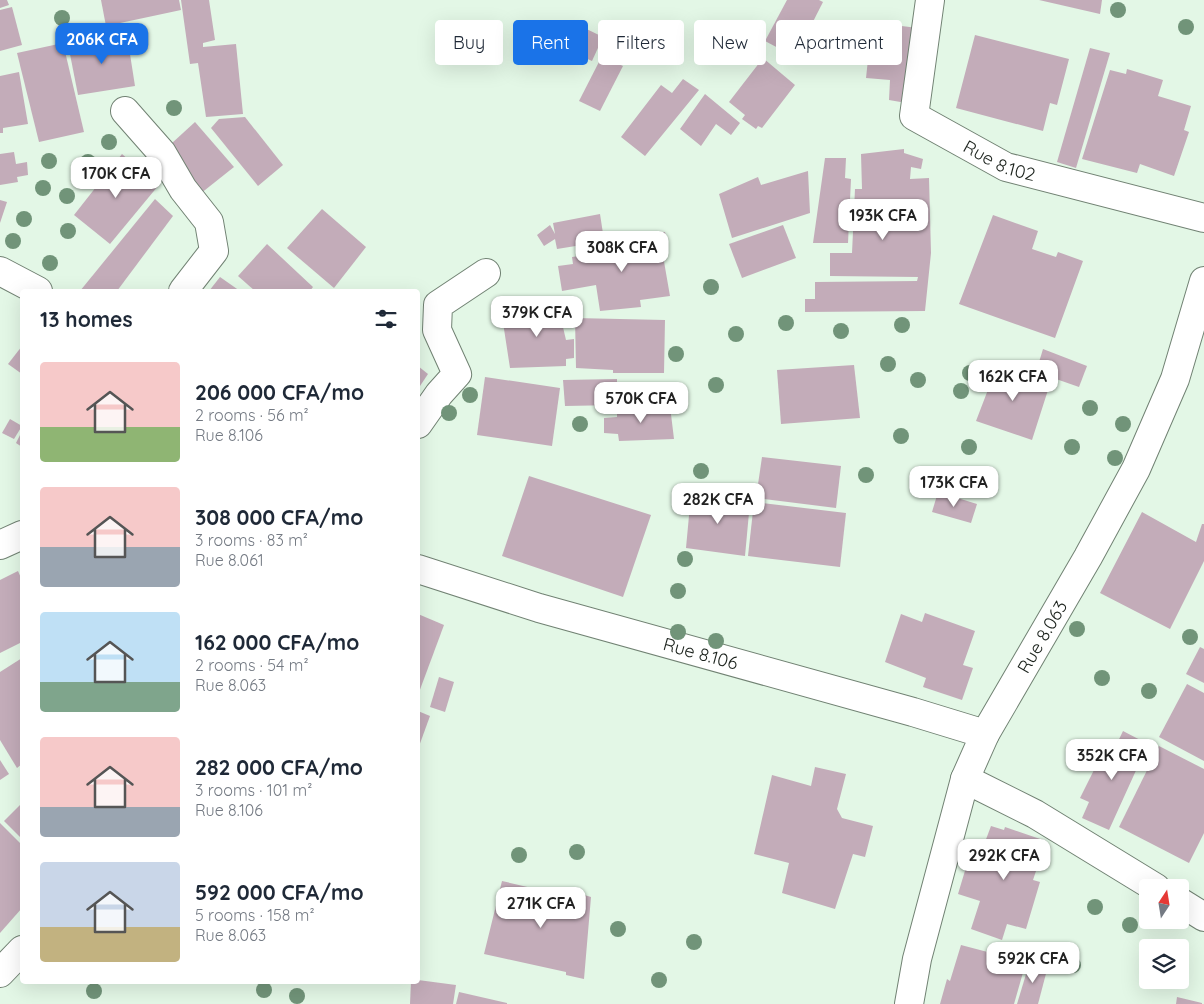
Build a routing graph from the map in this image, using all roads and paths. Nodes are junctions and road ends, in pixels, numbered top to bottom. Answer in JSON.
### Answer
{"nodes":[{"id":1,"x":930,"y":0,"type":"edge"},
{"id":2,"x":125,"y":111,"type":"dead end"},
{"id":3,"x":1204,"y":218,"type":"edge"},
{"id":4,"x":0,"y":271,"type":"edge"},
{"id":5,"x":486,"y":273,"type":"dead end"},
{"id":6,"x":1204,"y":281,"type":"edge"},
{"id":7,"x":34,"y":289,"type":"edge"},
{"id":8,"x":185,"y":289,"type":"edge"},
{"id":9,"x":420,"y":421,"type":"edge"},
{"id":10,"x":20,"y":536,"type":"edge"},
{"id":11,"x":0,"y":545,"type":"edge"},
{"id":12,"x":420,"y":570,"type":"edge"},
{"id":13,"x":985,"y":734,"type":"junction"},
{"id":14,"x":965,"y":779,"type":"junction"},
{"id":15,"x":1141,"y":879,"type":"edge"},
{"id":16,"x":1189,"y":907,"type":"edge"},
{"id":17,"x":1204,"y":916,"type":"edge"},
{"id":18,"x":20,"y":952,"type":"edge"},
{"id":19,"x":0,"y":973,"type":"edge"},
{"id":20,"x":909,"y":1004,"type":"edge"}],
"edges":[{"from":1,"to":3,"type":"street","name":"Rue 8.102"},
{"from":2,"to":8,"type":"street"},
{"from":4,"to":7,"type":"street"},
{"from":5,"to":9,"type":"street"},
{"from":6,"to":13,"type":"street","name":"Rue 8.063"},
{"from":10,"to":11,"type":"street"},
{"from":12,"to":13,"type":"street","name":"Rue 8.106"},
{"from":13,"to":14,"type":"street","name":"Rue 8.063"},
{"from":14,"to":15,"type":"street"},
{"from":14,"to":20,"type":"street","name":"Rue 8.063"},
{"from":16,"to":17,"type":"street"},
{"from":18,"to":19,"type":"street"}]}
